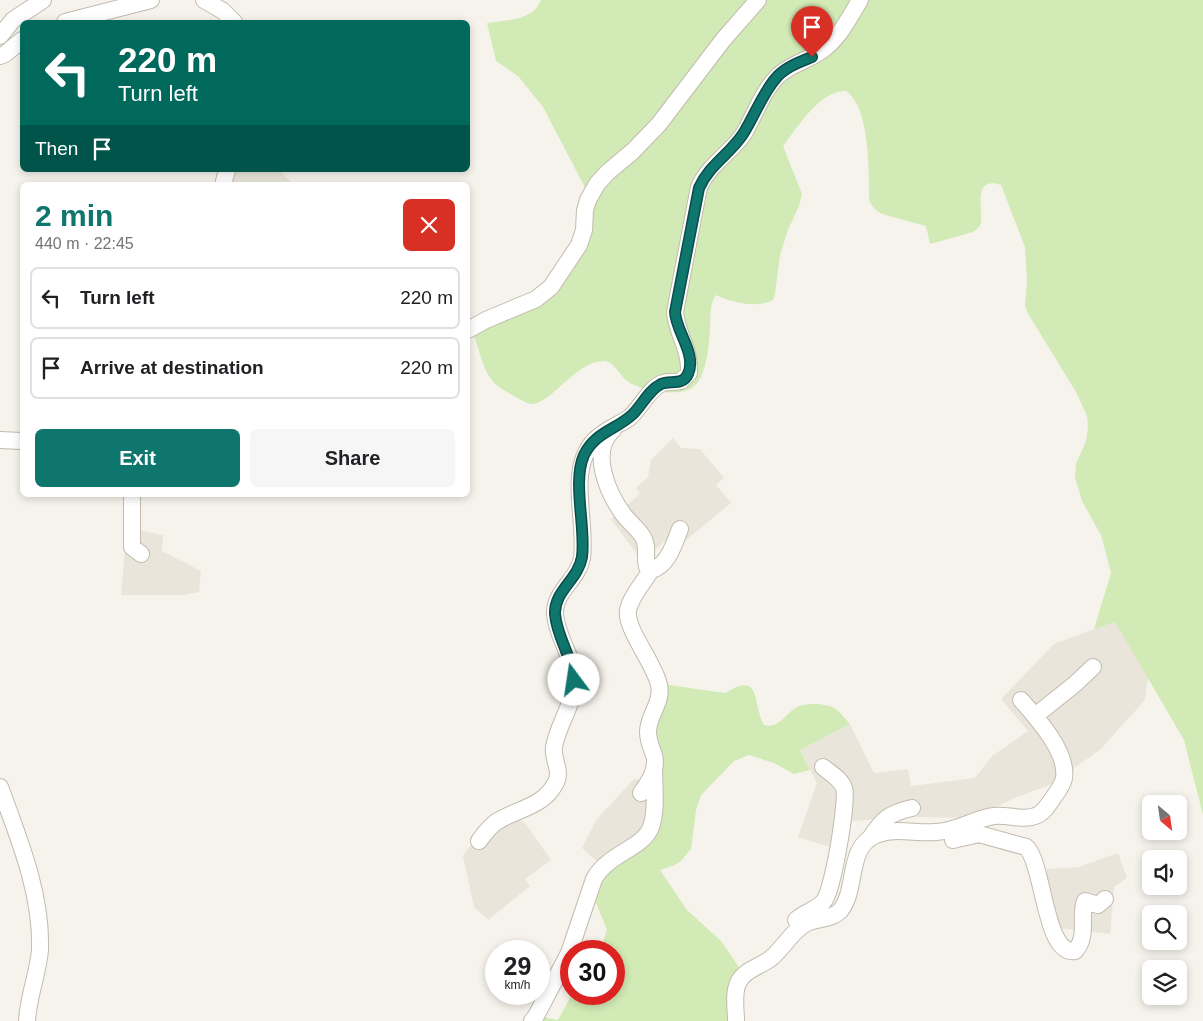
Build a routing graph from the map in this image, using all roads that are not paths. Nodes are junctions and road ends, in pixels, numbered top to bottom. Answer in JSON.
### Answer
{"nodes":[{"id":1,"x":43,"y":0,"type":"edge"},
{"id":2,"x":151,"y":0,"type":"edge"},
{"id":3,"x":204,"y":0,"type":"edge"},
{"id":4,"x":758,"y":0,"type":"edge"},
{"id":5,"x":860,"y":0,"type":"edge"},
{"id":6,"x":74,"y":20,"type":"edge"},
{"id":7,"x":232,"y":20,"type":"edge"},
{"id":8,"x":0,"y":36,"type":"edge"},
{"id":9,"x":20,"y":42,"type":"edge"},
{"id":10,"x":0,"y":56,"type":"edge"},
{"id":11,"x":470,"y":329,"type":"edge"},
{"id":12,"x":618,"y":425,"type":"junction"},
{"id":13,"x":0,"y":440,"type":"edge"},
{"id":14,"x":20,"y":441,"type":"edge"},
{"id":15,"x":132,"y":497,"type":"edge"},
{"id":16,"x":680,"y":529,"type":"dead end"},
{"id":17,"x":141,"y":554,"type":"dead end"},
{"id":18,"x":651,"y":570,"type":"junction"},
{"id":19,"x":1093,"y":667,"type":"dead end"},
{"id":20,"x":1021,"y":700,"type":"dead end"},
{"id":21,"x":1035,"y":716,"type":"junction"},
{"id":22,"x":823,"y":767,"type":"dead end"},
{"id":23,"x":654,"y":769,"type":"junction"},
{"id":24,"x":0,"y":787,"type":"edge"},
{"id":25,"x":640,"y":793,"type":"dead end"},
{"id":26,"x":912,"y":808,"type":"dead end"},
{"id":27,"x":920,"y":832,"type":"junction"},
{"id":28,"x":870,"y":838,"type":"junction"},
{"id":29,"x":479,"y":841,"type":"dead end"},
{"id":30,"x":1105,"y":899,"type":"dead end"},
{"id":31,"x":780,"y":948,"type":"junction"},
{"id":32,"x":27,"y":1021,"type":"edge"},
{"id":33,"x":532,"y":1021,"type":"edge"},
{"id":34,"x":736,"y":1021,"type":"edge"}],
"edges":[{"from":1,"to":8,"type":"street"},
{"from":2,"to":6,"type":"street"},
{"from":3,"to":7,"type":"street"},
{"from":4,"to":11,"type":"street"},
{"from":5,"to":12,"type":"street"},
{"from":9,"to":10,"type":"street"},
{"from":12,"to":18,"type":"street"},
{"from":12,"to":29,"type":"street"},
{"from":13,"to":14,"type":"street"},
{"from":15,"to":17,"type":"street"},
{"from":16,"to":18,"type":"street"},
{"from":18,"to":23,"type":"street"},
{"from":19,"to":21,"type":"street"},
{"from":20,"to":21,"type":"street"},
{"from":21,"to":27,"type":"street"},
{"from":22,"to":31,"type":"street"},
{"from":23,"to":25,"type":"street"},
{"from":23,"to":33,"type":"street"},
{"from":24,"to":32,"type":"street"},
{"from":26,"to":28,"type":"street"},
{"from":27,"to":28,"type":"street"},
{"from":27,"to":30,"type":"street"},
{"from":28,"to":31,"type":"street"},
{"from":31,"to":34,"type":"street"}]}
